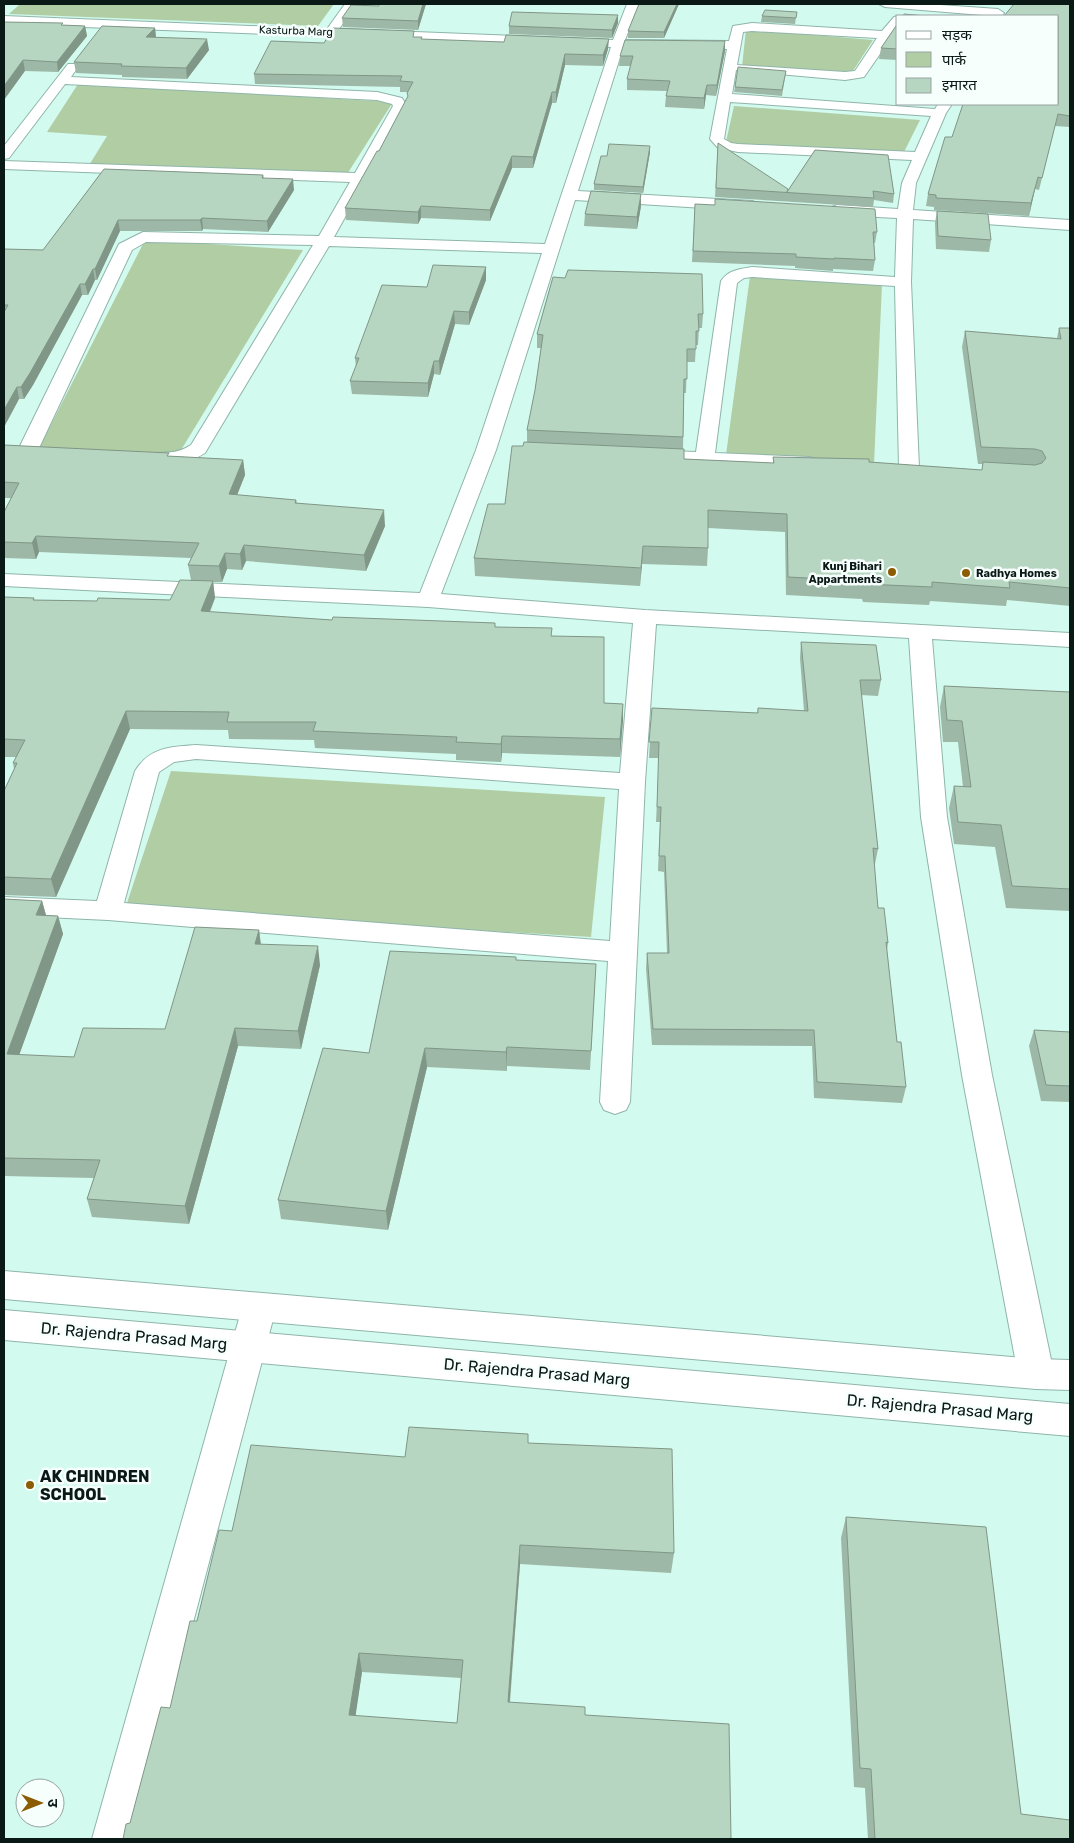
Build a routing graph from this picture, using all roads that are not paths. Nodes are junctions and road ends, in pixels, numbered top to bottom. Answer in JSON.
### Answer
{"nodes":[{"id":1,"x":351,"y":4,"type":"edge"},
{"id":2,"x":633,"y":4,"type":"edge"},
{"id":3,"x":885,"y":4,"type":"edge"},
{"id":4,"x":910,"y":6,"type":"junction"},
{"id":5,"x":1000,"y":12,"type":"edge"},
{"id":6,"x":902,"y":15,"type":"edge"},
{"id":7,"x":4,"y":20,"type":"edge"},
{"id":8,"x":896,"y":22,"type":"edge"},
{"id":9,"x":105,"y":24,"type":"junction"},
{"id":10,"x":331,"y":32,"type":"junction"},
{"id":11,"x":885,"y":35,"type":"junction"},
{"id":12,"x":94,"y":38,"type":"edge"},
{"id":13,"x":618,"y":44,"type":"junction"},
{"id":14,"x":733,"y":45,"type":"junction"},
{"id":15,"x":78,"y":59,"type":"edge"},
{"id":16,"x":730,"y":67,"type":"junction"},
{"id":17,"x":61,"y":80,"type":"junction"},
{"id":18,"x":725,"y":98,"type":"junction"},
{"id":19,"x":942,"y":109,"type":"edge"},
{"id":20,"x":4,"y":155,"type":"edge"},
{"id":21,"x":919,"y":156,"type":"junction"},
{"id":22,"x":4,"y":165,"type":"edge"},
{"id":23,"x":358,"y":178,"type":"junction"},
{"id":24,"x":569,"y":195,"type":"junction"},
{"id":25,"x":767,"y":206,"type":"edge"},
{"id":26,"x":826,"y":210,"type":"edge"},
{"id":27,"x":906,"y":214,"type":"junction"},
{"id":28,"x":1070,"y":225,"type":"edge"},
{"id":29,"x":324,"y":241,"type":"junction"},
{"id":30,"x":552,"y":249,"type":"junction"},
{"id":31,"x":903,"y":282,"type":"junction"},
{"id":32,"x":49,"y":450,"type":"edge"},
{"id":33,"x":626,"y":455,"type":"edge"},
{"id":34,"x":136,"y":457,"type":"edge"},
{"id":35,"x":705,"y":458,"type":"junction"},
{"id":36,"x":831,"y":464,"type":"edge"},
{"id":37,"x":890,"y":467,"type":"edge"},
{"id":38,"x":4,"y":580,"type":"edge"},
{"id":39,"x":428,"y":600,"type":"junction"},
{"id":40,"x":646,"y":617,"type":"junction"},
{"id":41,"x":920,"y":630,"type":"junction"},
{"id":42,"x":1070,"y":640,"type":"edge"},
{"id":43,"x":632,"y":782,"type":"junction"},
{"id":44,"x":4,"y":906,"type":"edge"},
{"id":45,"x":108,"y":911,"type":"junction"},
{"id":46,"x":623,"y":952,"type":"junction"},
{"id":47,"x":615,"y":1102,"type":"dead end"},
{"id":48,"x":4,"y":1285,"type":"edge"},
{"id":49,"x":259,"y":1308,"type":"junction"},
{"id":50,"x":4,"y":1325,"type":"edge"},
{"id":51,"x":248,"y":1347,"type":"junction"},
{"id":52,"x":1036,"y":1374,"type":"junction"},
{"id":53,"x":1070,"y":1375,"type":"edge"},
{"id":54,"x":1070,"y":1420,"type":"edge"},
{"id":55,"x":114,"y":1839,"type":"edge"}],
"edges":[{"from":1,"to":10,"type":"street"},
{"from":2,"to":13,"type":"street"},
{"from":3,"to":4,"type":"street"},
{"from":4,"to":5,"type":"street"},
{"from":4,"to":6,"type":"street"},
{"from":7,"to":9,"type":"street","name":"Kasturba Marg"},
{"from":8,"to":11,"type":"street"},
{"from":9,"to":10,"type":"street","name":"Kasturba Marg"},
{"from":9,"to":12,"type":"street"},
{"from":10,"to":13,"type":"street","name":"Kasturba Marg"},
{"from":11,"to":14,"type":"street"},
{"from":11,"to":16,"type":"street"},
{"from":13,"to":14,"type":"street","name":"Kasturba Marg"},
{"from":13,"to":24,"type":"street"},
{"from":14,"to":16,"type":"street"},
{"from":15,"to":17,"type":"street"},
{"from":16,"to":18,"type":"street"},
{"from":17,"to":20,"type":"street"},
{"from":17,"to":23,"type":"street"},
{"from":18,"to":19,"type":"street"},
{"from":18,"to":21,"type":"street"},
{"from":19,"to":21,"type":"street"},
{"from":21,"to":27,"type":"street"},
{"from":22,"to":23,"type":"street"},
{"from":23,"to":29,"type":"street"},
{"from":24,"to":25,"type":"street"},
{"from":24,"to":30,"type":"street"},
{"from":26,"to":27,"type":"street"},
{"from":27,"to":28,"type":"street"},
{"from":27,"to":31,"type":"street"},
{"from":29,"to":30,"type":"street"},
{"from":29,"to":32,"type":"street"},
{"from":29,"to":34,"type":"street"},
{"from":30,"to":39,"type":"street"},
{"from":31,"to":35,"type":"street"},
{"from":31,"to":37,"type":"street"},
{"from":33,"to":35,"type":"street"},
{"from":35,"to":36,"type":"street"},
{"from":38,"to":39,"type":"street"},
{"from":39,"to":40,"type":"street"},
{"from":40,"to":41,"type":"street"},
{"from":40,"to":43,"type":"street"},
{"from":41,"to":42,"type":"street"},
{"from":41,"to":52,"type":"street"},
{"from":43,"to":45,"type":"street"},
{"from":43,"to":46,"type":"street"},
{"from":44,"to":45,"type":"street"},
{"from":45,"to":46,"type":"street"},
{"from":46,"to":47,"type":"street"},
{"from":48,"to":49,"type":"street"},
{"from":49,"to":51,"type":"street"},
{"from":49,"to":52,"type":"street"},
{"from":50,"to":51,"type":"street","name":"Dr. Rajendra Prasad Marg"},
{"from":51,"to":54,"type":"street","name":"Dr. Rajendra Prasad Marg"},
{"from":51,"to":55,"type":"street"},
{"from":52,"to":53,"type":"street"}]}
